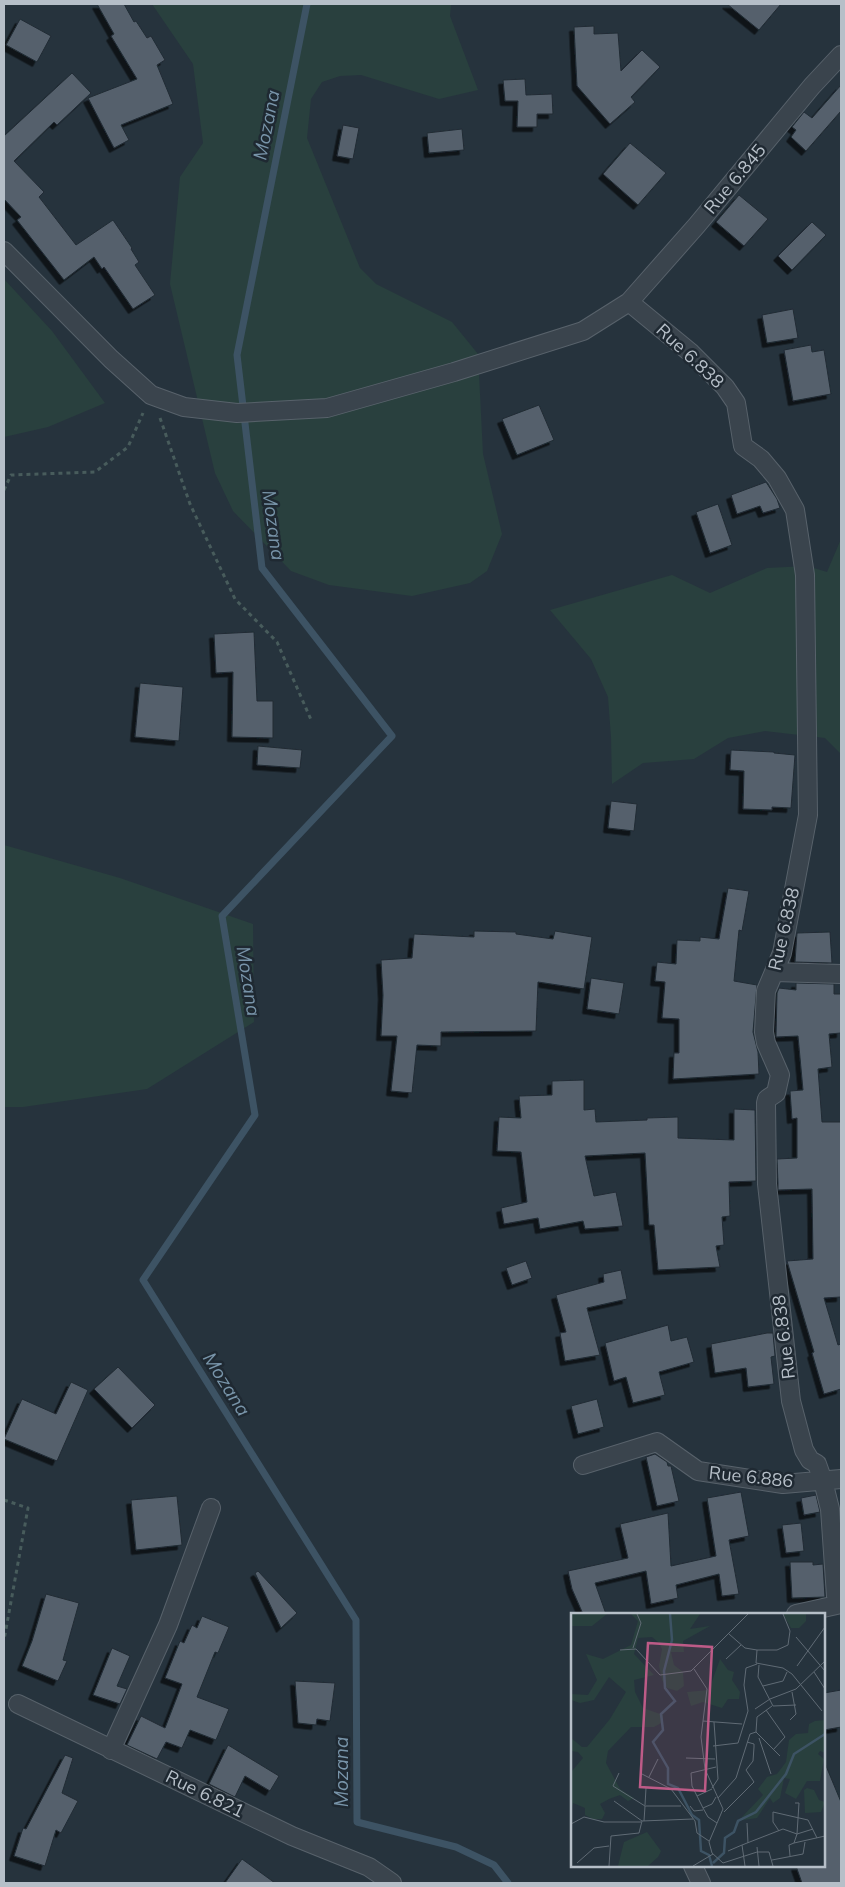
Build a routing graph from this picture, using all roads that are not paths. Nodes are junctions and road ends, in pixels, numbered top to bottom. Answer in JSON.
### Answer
{"nodes":[{"id":1,"x":841,"y":55,"type":"edge"},
{"id":2,"x":4,"y":251,"type":"edge"},
{"id":3,"x":629,"y":302,"type":"junction"},
{"id":4,"x":775,"y":972,"type":"junction"},
{"id":5,"x":841,"y":974,"type":"edge"},
{"id":6,"x":583,"y":1465,"type":"dead end"},
{"id":7,"x":841,"y":1479,"type":"edge"},
{"id":8,"x":823,"y":1481,"type":"junction"},
{"id":9,"x":211,"y":1508,"type":"dead end"},
{"id":10,"x":841,"y":1603,"type":"edge"},
{"id":11,"x":800,"y":1613,"type":"edge"},
{"id":12,"x":18,"y":1704,"type":"dead end"},
{"id":13,"x":112,"y":1750,"type":"junction"},
{"id":14,"x":693,"y":1867,"type":"edge"},
{"id":15,"x":392,"y":1883,"type":"edge"},
{"id":16,"x":701,"y":1883,"type":"edge"}],
"edges":[{"from":1,"to":3,"type":"street","name":"Rue 6.845"},
{"from":2,"to":3,"type":"street","name":"Rue 6.845"},
{"from":3,"to":4,"type":"street","name":"Rue 6.838"},
{"from":4,"to":5,"type":"street"},
{"from":4,"to":8,"type":"street","name":"Rue 6.838"},
{"from":6,"to":8,"type":"street","name":"Rue 6.886"},
{"from":7,"to":8,"type":"street","name":"Rue 6.886"},
{"from":8,"to":10,"type":"street","name":"Rue 6.838"},
{"from":9,"to":13,"type":"street"},
{"from":10,"to":11,"type":"street"},
{"from":12,"to":13,"type":"street","name":"Rue 6.821"},
{"from":13,"to":15,"type":"street","name":"Rue 6.821"},
{"from":14,"to":16,"type":"street"}]}
